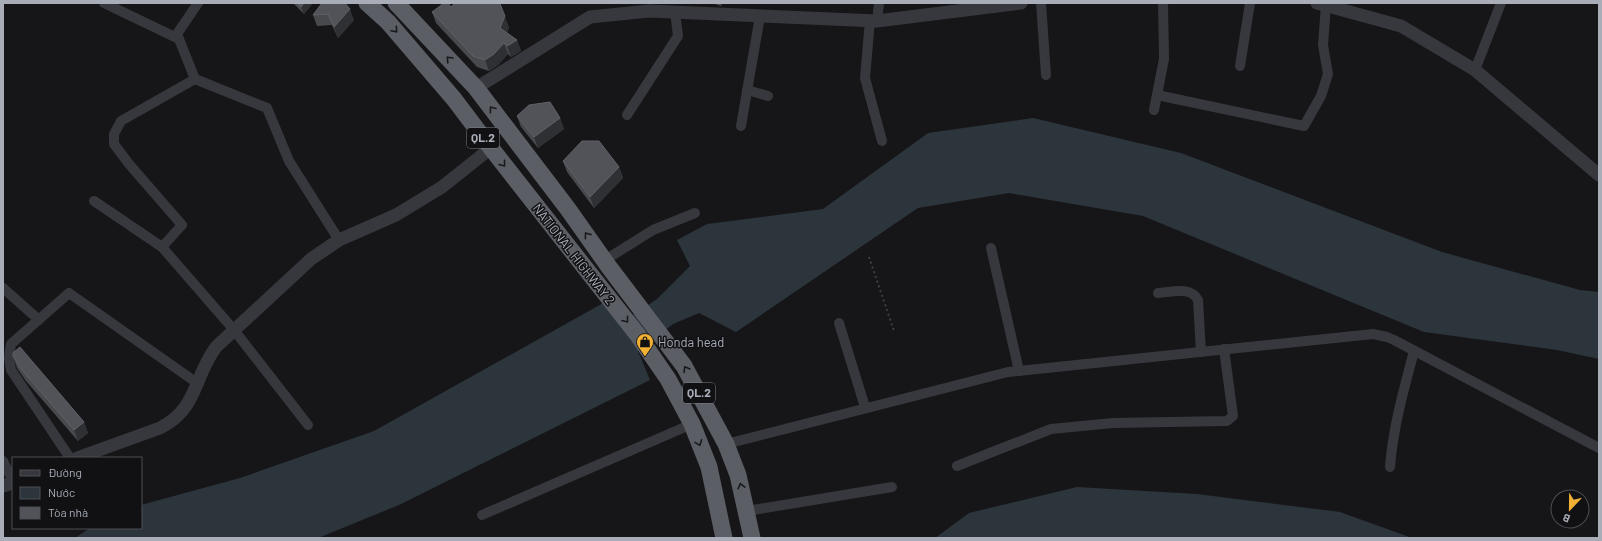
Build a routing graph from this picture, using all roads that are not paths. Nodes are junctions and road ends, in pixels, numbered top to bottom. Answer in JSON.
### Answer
{"nodes":[{"id":1,"x":104,"y":3,"type":"edge"},
{"id":2,"x":198,"y":3,"type":"edge"},
{"id":3,"x":367,"y":3,"type":"edge"},
{"id":4,"x":396,"y":3,"type":"edge"},
{"id":5,"x":879,"y":3,"type":"edge"},
{"id":6,"x":1021,"y":3,"type":"edge"},
{"id":7,"x":1041,"y":3,"type":"edge"},
{"id":8,"x":1163,"y":3,"type":"edge"},
{"id":9,"x":1250,"y":3,"type":"edge"},
{"id":10,"x":1501,"y":3,"type":"edge"},
{"id":11,"x":1323,"y":4,"type":"edge"},
{"id":12,"x":629,"y":8,"type":"edge"},
{"id":13,"x":674,"y":12,"type":"junction"},
{"id":14,"x":760,"y":16,"type":"junction"},
{"id":15,"x":874,"y":21,"type":"junction"},
{"id":16,"x":179,"y":39,"type":"junction"},
{"id":17,"x":1240,"y":66,"type":"dead end"},
{"id":18,"x":1476,"y":70,"type":"junction"},
{"id":19,"x":1046,"y":75,"type":"dead end"},
{"id":20,"x":196,"y":79,"type":"junction"},
{"id":21,"x":476,"y":88,"type":"junction"},
{"id":22,"x":747,"y":90,"type":"junction"},
{"id":23,"x":1157,"y":95,"type":"junction"},
{"id":24,"x":768,"y":96,"type":"dead end"},
{"id":25,"x":1154,"y":110,"type":"dead end"},
{"id":26,"x":627,"y":115,"type":"dead end"},
{"id":27,"x":741,"y":126,"type":"dead end"},
{"id":28,"x":882,"y":141,"type":"dead end"},
{"id":29,"x":491,"y":148,"type":"junction"},
{"id":30,"x":1599,"y":175,"type":"edge"},
{"id":31,"x":94,"y":201,"type":"dead end"},
{"id":32,"x":695,"y":213,"type":"dead end"},
{"id":33,"x":339,"y":240,"type":"junction"},
{"id":34,"x":162,"y":247,"type":"junction"},
{"id":35,"x":991,"y":248,"type":"dead end"},
{"id":36,"x":607,"y":263,"type":"junction"},
{"id":37,"x":3,"y":288,"type":"edge"},
{"id":38,"x":1158,"y":293,"type":"dead end"},
{"id":39,"x":39,"y":320,"type":"junction"},
{"id":40,"x":839,"y":322,"type":"dead end"},
{"id":41,"x":234,"y":330,"type":"junction"},
{"id":42,"x":1224,"y":349,"type":"junction"},
{"id":43,"x":1414,"y":351,"type":"junction"},
{"id":44,"x":1201,"y":352,"type":"junction"},
{"id":45,"x":1019,"y":370,"type":"junction"},
{"id":46,"x":197,"y":383,"type":"junction"},
{"id":47,"x":865,"y":407,"type":"junction"},
{"id":48,"x":692,"y":424,"type":"junction"},
{"id":49,"x":308,"y":425,"type":"dead end"},
{"id":50,"x":726,"y":444,"type":"junction"},
{"id":51,"x":1599,"y":448,"type":"edge"},
{"id":52,"x":69,"y":457,"type":"edge"},
{"id":53,"x":79,"y":457,"type":"edge"},
{"id":54,"x":3,"y":461,"type":"edge"},
{"id":55,"x":957,"y":466,"type":"dead end"},
{"id":56,"x":1390,"y":467,"type":"dead end"},
{"id":57,"x":12,"y":480,"type":"edge"},
{"id":58,"x":892,"y":487,"type":"dead end"},
{"id":59,"x":747,"y":511,"type":"junction"},
{"id":60,"x":482,"y":515,"type":"dead end"},
{"id":61,"x":724,"y":538,"type":"edge"},
{"id":62,"x":752,"y":538,"type":"edge"}],
"edges":[{"from":1,"to":16,"type":"street"},
{"from":2,"to":16,"type":"street"},
{"from":3,"to":29,"type":"highway","name":"NATIONAL HIGHWAY 2","number":"QL.2","one_way":true},
{"from":21,"to":4,"type":"highway","name":"NATIONAL HIGHWAY 2","number":"QL.2","one_way":true},
{"from":5,"to":15,"type":"street"},
{"from":6,"to":15,"type":"street"},
{"from":7,"to":19,"type":"street"},
{"from":8,"to":23,"type":"street"},
{"from":9,"to":17,"type":"street"},
{"from":10,"to":18,"type":"street"},
{"from":11,"to":18,"type":"street"},
{"from":11,"to":23,"type":"street"},
{"from":12,"to":13,"type":"street"},
{"from":12,"to":21,"type":"street"},
{"from":13,"to":14,"type":"street"},
{"from":13,"to":26,"type":"street"},
{"from":14,"to":15,"type":"street"},
{"from":14,"to":22,"type":"street"},
{"from":15,"to":28,"type":"street"},
{"from":16,"to":20,"type":"street"},
{"from":18,"to":30,"type":"street"},
{"from":20,"to":33,"type":"street"},
{"from":20,"to":34,"type":"street"},
{"from":36,"to":21,"type":"highway","name":"NATIONAL HIGHWAY 2","number":"QL.2","one_way":true},
{"from":22,"to":24,"type":"street"},
{"from":22,"to":27,"type":"street"},
{"from":23,"to":25,"type":"street"},
{"from":29,"to":33,"type":"street"},
{"from":29,"to":48,"type":"highway","name":"NATIONAL HIGHWAY 2","number":"QL.2","one_way":true},
{"from":31,"to":34,"type":"street"},
{"from":32,"to":36,"type":"street"},
{"from":33,"to":41,"type":"street"},
{"from":34,"to":41,"type":"street"},
{"from":35,"to":45,"type":"street"},
{"from":50,"to":36,"type":"highway","name":"NATIONAL HIGHWAY 2","number":"QL.2","one_way":true},
{"from":37,"to":39,"type":"street"},
{"from":38,"to":44,"type":"street"},
{"from":39,"to":46,"type":"street"},
{"from":39,"to":52,"type":"street"},
{"from":40,"to":47,"type":"street"},
{"from":41,"to":46,"type":"street"},
{"from":41,"to":49,"type":"street"},
{"from":42,"to":43,"type":"street"},
{"from":42,"to":44,"type":"street"},
{"from":42,"to":55,"type":"street"},
{"from":43,"to":51,"type":"street"},
{"from":43,"to":56,"type":"street"},
{"from":44,"to":45,"type":"street"},
{"from":45,"to":47,"type":"street"},
{"from":46,"to":53,"type":"street"},
{"from":47,"to":50,"type":"street"},
{"from":48,"to":60,"type":"street"},
{"from":48,"to":61,"type":"highway","name":"NATIONAL HIGHWAY 2","number":"QL.2","one_way":true},
{"from":59,"to":50,"type":"highway","name":"NATIONAL HIGHWAY 2","number":"QL.2","one_way":true},
{"from":54,"to":57,"type":"street"},
{"from":58,"to":59,"type":"street"},
{"from":59,"to":62,"type":"highway","name":"NATIONAL HIGHWAY 2","number":"QL.2"}]}
